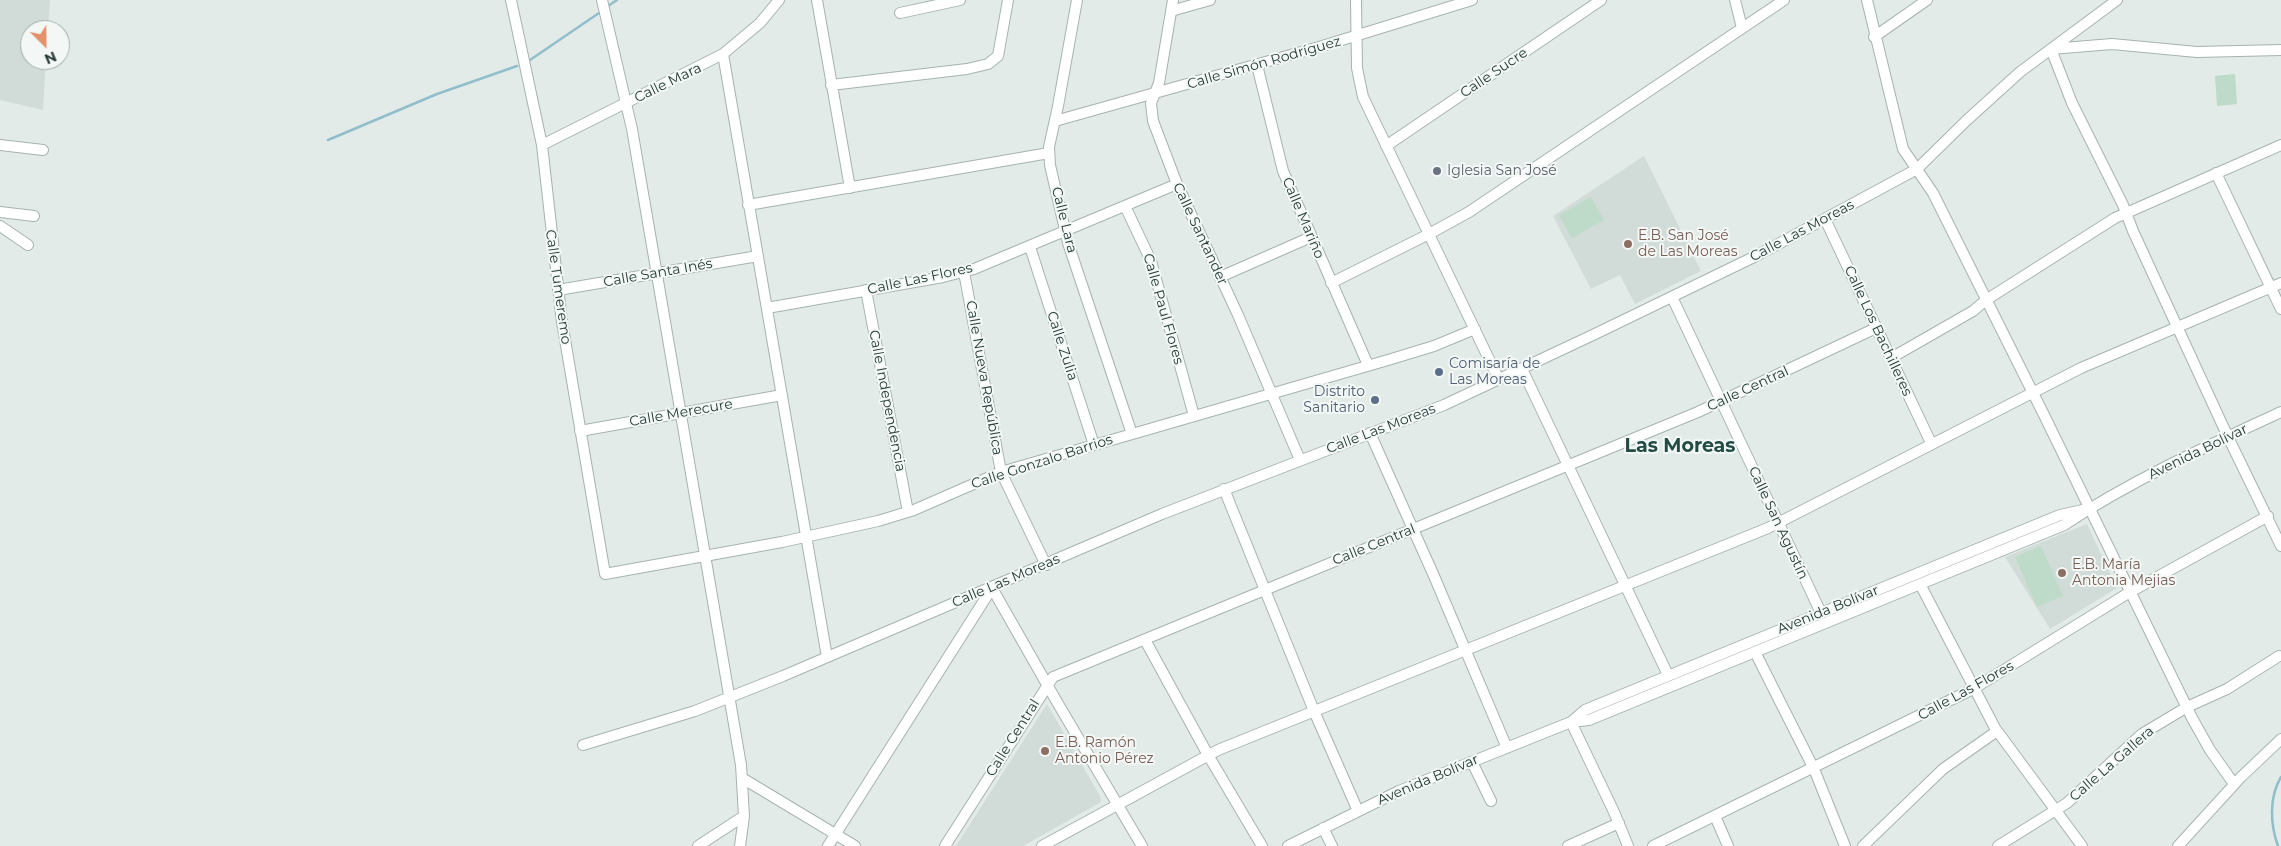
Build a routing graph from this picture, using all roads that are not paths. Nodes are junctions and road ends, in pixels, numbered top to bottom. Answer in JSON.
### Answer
{"nodes":[{"id":1,"x":511,"y":0,"type":"edge"},
{"id":2,"x":602,"y":0,"type":"edge"},
{"id":3,"x":779,"y":0,"type":"edge"},
{"id":4,"x":817,"y":0,"type":"edge"},
{"id":5,"x":1008,"y":0,"type":"edge"},
{"id":6,"x":1077,"y":0,"type":"edge"},
{"id":7,"x":1173,"y":0,"type":"edge"},
{"id":8,"x":1210,"y":0,"type":"edge"},
{"id":9,"x":1356,"y":0,"type":"edge"},
{"id":10,"x":1472,"y":0,"type":"edge"},
{"id":11,"x":1601,"y":0,"type":"edge"},
{"id":12,"x":1735,"y":0,"type":"edge"},
{"id":13,"x":1784,"y":0,"type":"edge"},
{"id":14,"x":1867,"y":0,"type":"edge"},
{"id":15,"x":1926,"y":0,"type":"edge"},
{"id":16,"x":2118,"y":0,"type":"edge"},
{"id":17,"x":953,"y":1,"type":"edge"},
{"id":18,"x":1171,"y":12,"type":"junction"},
{"id":19,"x":900,"y":13,"type":"dead end"},
{"id":20,"x":1742,"y":28,"type":"junction"},
{"id":21,"x":1355,"y":36,"type":"junction"},
{"id":22,"x":1874,"y":37,"type":"junction"},
{"id":23,"x":2051,"y":49,"type":"junction"},
{"id":24,"x":2281,"y":50,"type":"edge"},
{"id":25,"x":723,"y":54,"type":"junction"},
{"id":26,"x":1256,"y":65,"type":"junction"},
{"id":27,"x":831,"y":85,"type":"junction"},
{"id":28,"x":1154,"y":94,"type":"junction"},
{"id":29,"x":626,"y":103,"type":"junction"},
{"id":30,"x":1055,"y":121,"type":"junction"},
{"id":31,"x":0,"y":145,"type":"edge"},
{"id":32,"x":542,"y":145,"type":"junction"},
{"id":33,"x":2281,"y":145,"type":"edge"},
{"id":34,"x":1386,"y":146,"type":"junction"},
{"id":35,"x":43,"y":150,"type":"dead end"},
{"id":36,"x":1049,"y":153,"type":"junction"},
{"id":37,"x":1917,"y":169,"type":"junction"},
{"id":38,"x":2216,"y":173,"type":"junction"},
{"id":39,"x":1177,"y":184,"type":"junction"},
{"id":40,"x":850,"y":188,"type":"junction"},
{"id":41,"x":748,"y":205,"type":"junction"},
{"id":42,"x":1125,"y":206,"type":"junction"},
{"id":43,"x":0,"y":212,"type":"edge"},
{"id":44,"x":2126,"y":212,"type":"junction"},
{"id":45,"x":34,"y":216,"type":"dead end"},
{"id":46,"x":1825,"y":219,"type":"junction"},
{"id":47,"x":0,"y":226,"type":"edge"},
{"id":48,"x":1066,"y":231,"type":"junction"},
{"id":49,"x":1429,"y":234,"type":"junction"},
{"id":50,"x":1311,"y":237,"type":"junction"},
{"id":51,"x":28,"y":245,"type":"dead end"},
{"id":52,"x":1030,"y":247,"type":"junction"},
{"id":53,"x":758,"y":256,"type":"junction"},
{"id":54,"x":964,"y":272,"type":"junction"},
{"id":55,"x":657,"y":273,"type":"junction"},
{"id":56,"x":1220,"y":277,"type":"junction"},
{"id":57,"x":1331,"y":283,"type":"junction"},
{"id":58,"x":2281,"y":283,"type":"edge"},
{"id":59,"x":2271,"y":287,"type":"junction"},
{"id":60,"x":558,"y":290,"type":"junction"},
{"id":61,"x":866,"y":290,"type":"junction"},
{"id":62,"x":1672,"y":297,"type":"junction"},
{"id":63,"x":1986,"y":300,"type":"junction"},
{"id":64,"x":767,"y":308,"type":"junction"},
{"id":65,"x":2281,"y":309,"type":"edge"},
{"id":66,"x":2177,"y":326,"type":"junction"},
{"id":67,"x":1876,"y":328,"type":"junction"},
{"id":68,"x":1475,"y":329,"type":"junction"},
{"id":69,"x":1891,"y":358,"type":"junction"},
{"id":70,"x":1368,"y":365,"type":"junction"},
{"id":71,"x":1522,"y":369,"type":"junction"},
{"id":72,"x":1500,"y":380,"type":"junction"},
{"id":73,"x":2033,"y":392,"type":"junction"},
{"id":74,"x":1271,"y":393,"type":"junction"},
{"id":75,"x":782,"y":395,"type":"junction"},
{"id":76,"x":1720,"y":402,"type":"junction"},
{"id":77,"x":2281,"y":412,"type":"edge"},
{"id":78,"x":680,"y":413,"type":"junction"},
{"id":79,"x":1194,"y":416,"type":"junction"},
{"id":80,"x":580,"y":431,"type":"junction"},
{"id":81,"x":1370,"y":433,"type":"junction"},
{"id":82,"x":1132,"y":434,"type":"junction"},
{"id":83,"x":2228,"y":437,"type":"junction"},
{"id":84,"x":1931,"y":443,"type":"junction"},
{"id":85,"x":1094,"y":445,"type":"junction"},
{"id":86,"x":1300,"y":460,"type":"junction"},
{"id":87,"x":1570,"y":466,"type":"junction"},
{"id":88,"x":1001,"y":472,"type":"junction"},
{"id":89,"x":1224,"y":489,"type":"junction"},
{"id":90,"x":2089,"y":509,"type":"junction"},
{"id":91,"x":908,"y":512,"type":"junction"},
{"id":92,"x":2268,"y":516,"type":"junction"},
{"id":93,"x":1778,"y":523,"type":"junction"},
{"id":94,"x":1414,"y":529,"type":"junction"},
{"id":95,"x":805,"y":537,"type":"junction"},
{"id":96,"x":2281,"y":546,"type":"edge"},
{"id":97,"x":704,"y":556,"type":"junction"},
{"id":98,"x":1046,"y":564,"type":"junction"},
{"id":99,"x":605,"y":574,"type":"joint"},
{"id":100,"x":1920,"y":584,"type":"junction"},
{"id":101,"x":1626,"y":586,"type":"junction"},
{"id":102,"x":992,"y":588,"type":"junction"},
{"id":103,"x":1264,"y":591,"type":"junction"},
{"id":104,"x":2130,"y":592,"type":"junction"},
{"id":105,"x":1821,"y":613,"type":"junction"},
{"id":106,"x":1145,"y":640,"type":"junction"},
{"id":107,"x":1466,"y":651,"type":"junction"},
{"id":108,"x":1755,"y":652,"type":"junction"},
{"id":109,"x":2279,"y":656,"type":"dead end"},
{"id":110,"x":828,"y":657,"type":"junction"},
{"id":111,"x":1668,"y":676,"type":"junction"},
{"id":112,"x":1047,"y":684,"type":"junction"},
{"id":113,"x":1973,"y":689,"type":"junction"},
{"id":114,"x":728,"y":698,"type":"junction"},
{"id":115,"x":2187,"y":707,"type":"junction"},
{"id":116,"x":1314,"y":711,"type":"junction"},
{"id":117,"x":1571,"y":722,"type":"junction"},
{"id":118,"x":1997,"y":731,"type":"junction"},
{"id":119,"x":2281,"y":739,"type":"edge"},
{"id":120,"x":583,"y":745,"type":"dead end"},
{"id":121,"x":1507,"y":748,"type":"junction"},
{"id":122,"x":1208,"y":754,"type":"junction"},
{"id":123,"x":1472,"y":762,"type":"junction"},
{"id":124,"x":1814,"y":769,"type":"junction"},
{"id":125,"x":742,"y":778,"type":"junction"},
{"id":126,"x":2234,"y":784,"type":"junction"},
{"id":127,"x":1491,"y":802,"type":"dead end"},
{"id":128,"x":1118,"y":804,"type":"junction"},
{"id":129,"x":1358,"y":811,"type":"junction"},
{"id":130,"x":2056,"y":811,"type":"junction"},
{"id":131,"x":744,"y":816,"type":"junction"},
{"id":132,"x":1715,"y":816,"type":"junction"},
{"id":133,"x":1619,"y":823,"type":"junction"},
{"id":134,"x":1323,"y":828,"type":"junction"},
{"id":135,"x":836,"y":834,"type":"junction"},
{"id":136,"x":698,"y":846,"type":"edge"},
{"id":137,"x":740,"y":846,"type":"edge"},
{"id":138,"x":828,"y":846,"type":"edge"},
{"id":139,"x":855,"y":846,"type":"edge"},
{"id":140,"x":945,"y":846,"type":"edge"},
{"id":141,"x":1042,"y":846,"type":"edge"},
{"id":142,"x":1142,"y":846,"type":"edge"},
{"id":143,"x":1262,"y":846,"type":"edge"},
{"id":144,"x":1288,"y":846,"type":"edge"},
{"id":145,"x":1332,"y":846,"type":"edge"},
{"id":146,"x":1568,"y":846,"type":"edge"},
{"id":147,"x":1628,"y":846,"type":"edge"},
{"id":148,"x":1653,"y":846,"type":"edge"},
{"id":149,"x":1728,"y":846,"type":"edge"},
{"id":150,"x":1845,"y":846,"type":"edge"},
{"id":151,"x":1863,"y":846,"type":"edge"},
{"id":152,"x":1998,"y":846,"type":"edge"},
{"id":153,"x":2082,"y":846,"type":"edge"},
{"id":154,"x":2178,"y":846,"type":"edge"}],
"edges":[{"from":1,"to":32,"type":"street","name":"Calle Tumeremo"},
{"from":2,"to":29,"type":"street"},
{"from":3,"to":25,"type":"street","name":"Calle Mara"},
{"from":4,"to":27,"type":"street"},
{"from":5,"to":27,"type":"street"},
{"from":6,"to":30,"type":"street","name":"Calle Lara"},
{"from":7,"to":18,"type":"street","name":"Calle Santander"},
{"from":8,"to":18,"type":"street"},
{"from":9,"to":21,"type":"street"},
{"from":10,"to":21,"type":"street","name":"Calle Simón Rodríguez"},
{"from":11,"to":34,"type":"street","name":"Calle Sucre"},
{"from":12,"to":20,"type":"street"},
{"from":13,"to":20,"type":"street"},
{"from":14,"to":22,"type":"street"},
{"from":15,"to":22,"type":"street"},
{"from":16,"to":23,"type":"street","name":"Calle Las Moreas"},
{"from":17,"to":19,"type":"street"},
{"from":18,"to":28,"type":"street","name":"Calle Santander"},
{"from":20,"to":49,"type":"street"},
{"from":21,"to":26,"type":"street","name":"Calle Simón Rodríguez"},
{"from":21,"to":34,"type":"street"},
{"from":22,"to":37,"type":"street"},
{"from":23,"to":24,"type":"street"},
{"from":23,"to":37,"type":"street","name":"Calle Las Moreas"},
{"from":23,"to":44,"type":"street"},
{"from":25,"to":29,"type":"street","name":"Calle Mara"},
{"from":25,"to":41,"type":"street"},
{"from":26,"to":28,"type":"street","name":"Calle Simón Rodríguez"},
{"from":26,"to":50,"type":"street","name":"Calle Mariño"},
{"from":27,"to":40,"type":"street"},
{"from":28,"to":30,"type":"street","name":"Calle Simón Rodríguez"},
{"from":28,"to":39,"type":"street","name":"Calle Santander"},
{"from":29,"to":32,"type":"street","name":"Calle Mara"},
{"from":29,"to":55,"type":"street"},
{"from":30,"to":36,"type":"street","name":"Calle Lara"},
{"from":31,"to":35,"type":"street"},
{"from":32,"to":60,"type":"street","name":"Calle Tumeremo"},
{"from":33,"to":38,"type":"street"},
{"from":34,"to":49,"type":"street"},
{"from":36,"to":40,"type":"street"},
{"from":36,"to":48,"type":"street","name":"Calle Lara"},
{"from":37,"to":46,"type":"street","name":"Calle Las Moreas"},
{"from":37,"to":63,"type":"street"},
{"from":38,"to":44,"type":"street"},
{"from":38,"to":59,"type":"street"},
{"from":39,"to":42,"type":"street","name":"Calle Las Flores"},
{"from":39,"to":56,"type":"street","name":"Calle Santander"},
{"from":40,"to":41,"type":"street"},
{"from":41,"to":53,"type":"street"},
{"from":42,"to":48,"type":"street","name":"Calle Las Flores"},
{"from":42,"to":79,"type":"street","name":"Calle Paul Flores"},
{"from":43,"to":45,"type":"street"},
{"from":44,"to":63,"type":"street"},
{"from":44,"to":66,"type":"street"},
{"from":46,"to":62,"type":"street","name":"Calle Las Moreas"},
{"from":46,"to":67,"type":"street","name":"Calle Los Bachilleres"},
{"from":47,"to":51,"type":"street"},
{"from":48,"to":52,"type":"street","name":"Calle Las Flores"},
{"from":48,"to":82,"type":"street","name":"Calle Lara"},
{"from":49,"to":57,"type":"street"},
{"from":49,"to":68,"type":"street"},
{"from":50,"to":56,"type":"street"},
{"from":50,"to":57,"type":"street","name":"Calle Mariño"},
{"from":52,"to":54,"type":"street","name":"Calle Las Flores"},
{"from":52,"to":85,"type":"street","name":"Calle Zulia"},
{"from":53,"to":55,"type":"street","name":"Calle Santa Inés"},
{"from":53,"to":64,"type":"street"},
{"from":54,"to":61,"type":"street","name":"Calle Las Flores"},
{"from":54,"to":88,"type":"street","name":"Calle Nueva República"},
{"from":55,"to":60,"type":"street","name":"Calle Santa Inés"},
{"from":55,"to":78,"type":"street"},
{"from":56,"to":74,"type":"street","name":"Calle Santander"},
{"from":57,"to":70,"type":"street","name":"Calle Mariño"},
{"from":58,"to":59,"type":"street"},
{"from":59,"to":65,"type":"street"},
{"from":59,"to":66,"type":"street"},
{"from":60,"to":80,"type":"street","name":"Calle Tumeremo"},
{"from":61,"to":64,"type":"street","name":"Calle Las Flores"},
{"from":61,"to":91,"type":"street","name":"Calle Independencia"},
{"from":62,"to":71,"type":"street","name":"Calle Las Moreas"},
{"from":62,"to":76,"type":"street","name":"Calle San Agustín"},
{"from":63,"to":69,"type":"street"},
{"from":63,"to":73,"type":"street"},
{"from":64,"to":75,"type":"street"},
{"from":66,"to":73,"type":"street"},
{"from":66,"to":83,"type":"street"},
{"from":67,"to":69,"type":"street","name":"Calle Los Bachilleres"},
{"from":67,"to":76,"type":"street","name":"Calle Central"},
{"from":68,"to":70,"type":"street","name":"Calle Gonzalo Barrios"},
{"from":68,"to":72,"type":"street"},
{"from":69,"to":84,"type":"street","name":"Calle Los Bachilleres"},
{"from":70,"to":74,"type":"street","name":"Calle Gonzalo Barrios"},
{"from":71,"to":72,"type":"street","name":"Calle Las Moreas"},
{"from":71,"to":87,"type":"street"},
{"from":72,"to":81,"type":"street","name":"Calle Las Moreas"},
{"from":73,"to":84,"type":"street"},
{"from":73,"to":90,"type":"street"},
{"from":74,"to":79,"type":"street","name":"Calle Gonzalo Barrios"},
{"from":74,"to":86,"type":"street","name":"Calle Santander"},
{"from":75,"to":78,"type":"street","name":"Calle Merecure"},
{"from":75,"to":95,"type":"street"},
{"from":76,"to":87,"type":"street","name":"Calle Central"},
{"from":76,"to":93,"type":"street","name":"Calle San Agustín"},
{"from":77,"to":83,"type":"street","name":"Avenida Bolívar"},
{"from":78,"to":80,"type":"street","name":"Calle Merecure"},
{"from":78,"to":97,"type":"street"},
{"from":79,"to":82,"type":"street","name":"Calle Gonzalo Barrios"},
{"from":80,"to":99,"type":"street","name":"Calle Tumeremo"},
{"from":81,"to":86,"type":"street","name":"Calle Las Moreas"},
{"from":81,"to":94,"type":"street"},
{"from":82,"to":85,"type":"street","name":"Calle Gonzalo Barrios"},
{"from":83,"to":90,"type":"street","name":"Avenida Bolívar"},
{"from":83,"to":92,"type":"street"},
{"from":84,"to":93,"type":"street"},
{"from":85,"to":88,"type":"street","name":"Calle Gonzalo Barrios"},
{"from":86,"to":89,"type":"street","name":"Calle Las Moreas"},
{"from":87,"to":94,"type":"street","name":"Calle Central"},
{"from":87,"to":101,"type":"street"},
{"from":88,"to":91,"type":"street","name":"Calle Gonzalo Barrios"},
{"from":88,"to":98,"type":"street","name":"Calle Nueva República"},
{"from":89,"to":98,"type":"street","name":"Calle Las Moreas"},
{"from":89,"to":103,"type":"street"},
{"from":90,"to":100,"type":"street","name":"Avenida Bolívar"},
{"from":90,"to":104,"type":"street"},
{"from":90,"to":105,"type":"street","name":"Avenida Bolívar"},
{"from":91,"to":95,"type":"street","name":"Calle Gonzalo Barrios"},
{"from":92,"to":96,"type":"street"},
{"from":92,"to":104,"type":"street","name":"Calle Las Flores"},
{"from":93,"to":101,"type":"street"},
{"from":93,"to":105,"type":"street","name":"Calle San Agustín"},
{"from":94,"to":103,"type":"street","name":"Calle Central"},
{"from":94,"to":107,"type":"street"},
{"from":95,"to":97,"type":"street","name":"Calle Gonzalo Barrios"},
{"from":95,"to":110,"type":"street"},
{"from":97,"to":99,"type":"street","name":"Calle Gonzalo Barrios"},
{"from":97,"to":114,"type":"street"},
{"from":98,"to":102,"type":"street","name":"Calle Las Moreas"},
{"from":100,"to":108,"type":"street","name":"Avenida Bolívar"},
{"from":100,"to":113,"type":"street"},
{"from":101,"to":107,"type":"street"},
{"from":101,"to":111,"type":"street"},
{"from":102,"to":110,"type":"street","name":"Calle Las Moreas"},
{"from":102,"to":112,"type":"street"},
{"from":102,"to":135,"type":"street"},
{"from":103,"to":106,"type":"street","name":"Calle Central"},
{"from":103,"to":116,"type":"street"},
{"from":104,"to":113,"type":"street","name":"Calle Las Flores"},
{"from":104,"to":115,"type":"street"},
{"from":105,"to":111,"type":"street","name":"Avenida Bolívar"},
{"from":106,"to":112,"type":"street","name":"Calle Central"},
{"from":106,"to":122,"type":"street"},
{"from":107,"to":116,"type":"street"},
{"from":107,"to":121,"type":"street"},
{"from":108,"to":117,"type":"street","name":"Avenida Bolívar"},
{"from":108,"to":124,"type":"street"},
{"from":109,"to":115,"type":"street","name":"Calle La Gallera"},
{"from":110,"to":114,"type":"street","name":"Calle Las Moreas"},
{"from":111,"to":117,"type":"street","name":"Avenida Bolívar"},
{"from":112,"to":128,"type":"street"},
{"from":112,"to":140,"type":"street","name":"Calle Central"},
{"from":113,"to":118,"type":"street"},
{"from":113,"to":124,"type":"street","name":"Calle Las Flores"},
{"from":114,"to":120,"type":"street","name":"Calle Las Moreas"},
{"from":114,"to":125,"type":"street"},
{"from":115,"to":126,"type":"street"},
{"from":115,"to":130,"type":"street","name":"Calle La Gallera"},
{"from":116,"to":122,"type":"street"},
{"from":116,"to":129,"type":"street"},
{"from":117,"to":121,"type":"street","name":"Avenida Bolívar"},
{"from":117,"to":133,"type":"street"},
{"from":118,"to":130,"type":"street"},
{"from":118,"to":151,"type":"street"},
{"from":119,"to":126,"type":"street"},
{"from":121,"to":123,"type":"street","name":"Avenida Bolívar"},
{"from":122,"to":128,"type":"street"},
{"from":122,"to":143,"type":"street"},
{"from":123,"to":127,"type":"street"},
{"from":123,"to":129,"type":"street","name":"Avenida Bolívar"},
{"from":124,"to":132,"type":"street","name":"Calle Las Flores"},
{"from":124,"to":150,"type":"street"},
{"from":125,"to":131,"type":"street"},
{"from":125,"to":135,"type":"street"},
{"from":126,"to":154,"type":"street"},
{"from":128,"to":141,"type":"street"},
{"from":128,"to":142,"type":"street"},
{"from":129,"to":134,"type":"street","name":"Avenida Bolívar"},
{"from":130,"to":152,"type":"street","name":"Calle La Gallera"},
{"from":130,"to":153,"type":"street"},
{"from":131,"to":136,"type":"street"},
{"from":131,"to":137,"type":"street"},
{"from":132,"to":148,"type":"street","name":"Calle Las Flores"},
{"from":132,"to":149,"type":"street"},
{"from":133,"to":146,"type":"street"},
{"from":133,"to":147,"type":"street"},
{"from":134,"to":144,"type":"street","name":"Avenida Bolívar"},
{"from":134,"to":145,"type":"street"},
{"from":135,"to":138,"type":"street"},
{"from":135,"to":139,"type":"street"}]}
